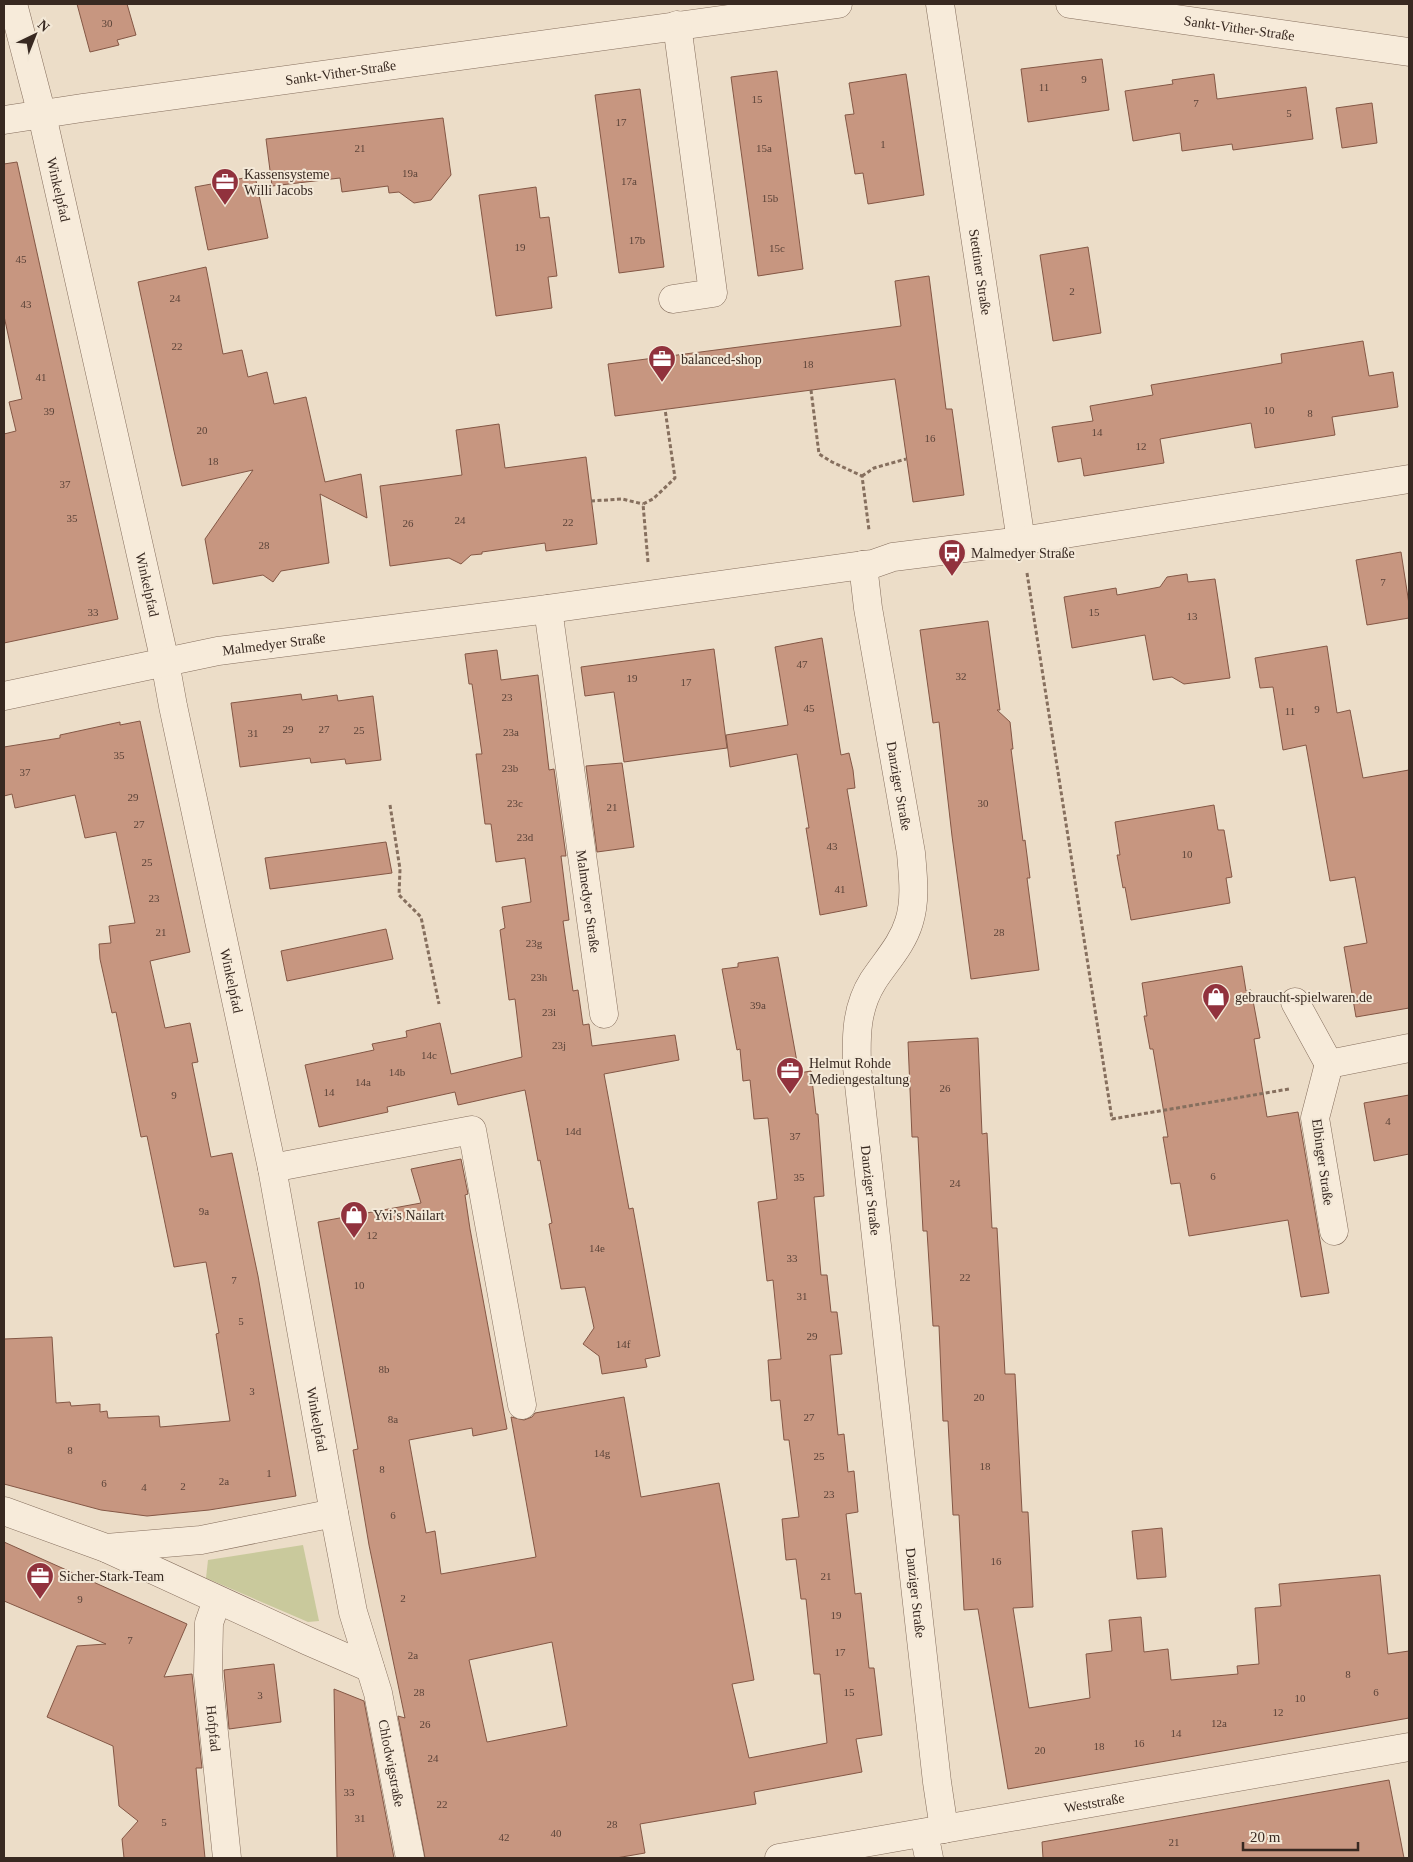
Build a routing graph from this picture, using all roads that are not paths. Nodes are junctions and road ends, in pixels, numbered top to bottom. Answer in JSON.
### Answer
{"nodes":[{"id":1,"x":13,"y":4,"type":"edge"},
{"id":2,"x":838,"y":4,"type":"edge"},
{"id":3,"x":940,"y":4,"type":"edge"},
{"id":4,"x":1070,"y":4,"type":"edge"},
{"id":5,"x":677,"y":25,"type":"junction"},
{"id":6,"x":1409,"y":52,"type":"edge"},
{"id":7,"x":42,"y":114,"type":"junction"},
{"id":8,"x":4,"y":120,"type":"edge"},
{"id":9,"x":673,"y":299,"type":"dead end"},
{"id":10,"x":1409,"y":479,"type":"edge"},
{"id":11,"x":1022,"y":541,"type":"junction"},
{"id":12,"x":868,"y":565,"type":"junction"},
{"id":13,"x":548,"y":609,"type":"junction"},
{"id":14,"x":165,"y":662,"type":"junction"},
{"id":15,"x":4,"y":696,"type":"edge"},
{"id":16,"x":1296,"y":1002,"type":"dead end"},
{"id":17,"x":604,"y":1014,"type":"dead end"},
{"id":18,"x":1409,"y":1048,"type":"edge"},
{"id":19,"x":1329,"y":1064,"type":"junction"},
{"id":20,"x":272,"y":1168,"type":"junction"},
{"id":21,"x":1334,"y":1232,"type":"dead end"},
{"id":22,"x":522,"y":1406,"type":"dead end"},
{"id":23,"x":4,"y":1511,"type":"edge"},
{"id":24,"x":334,"y":1513,"type":"junction"},
{"id":25,"x":106,"y":1548,"type":"junction"},
{"id":26,"x":217,"y":1600,"type":"junction"},
{"id":27,"x":370,"y":1668,"type":"junction"},
{"id":28,"x":1409,"y":1747,"type":"edge"},
{"id":29,"x":932,"y":1840,"type":"edge"},
{"id":30,"x":227,"y":1858,"type":"edge"},
{"id":31,"x":410,"y":1858,"type":"edge"},
{"id":32,"x":779,"y":1858,"type":"edge"}],
"edges":[{"from":1,"to":7,"type":"street","name":"Winkelpfad"},
{"from":2,"to":5,"type":"street","name":"Sankt-Vither-Straße"},
{"from":3,"to":11,"type":"street","name":"Stettiner Straße"},
{"from":4,"to":6,"type":"street","name":"Sankt-Vither-Straße"},
{"from":5,"to":7,"type":"street","name":"Sankt-Vither-Straße"},
{"from":5,"to":9,"type":"street"},
{"from":7,"to":8,"type":"street","name":"Sankt-Vither-Straße"},
{"from":7,"to":14,"type":"street","name":"Winkelpfad"},
{"from":10,"to":11,"type":"street","name":"Malmedyer Straße"},
{"from":11,"to":12,"type":"street","name":"Malmedyer Straße"},
{"from":12,"to":13,"type":"street","name":"Malmedyer Straße"},
{"from":12,"to":29,"type":"street","name":"Danziger Straße"},
{"from":13,"to":14,"type":"street","name":"Malmedyer Straße"},
{"from":13,"to":17,"type":"street","name":"Malmedyer Straße"},
{"from":14,"to":15,"type":"street","name":"Malmedyer Straße"},
{"from":14,"to":20,"type":"street","name":"Winkelpfad"},
{"from":16,"to":19,"type":"street"},
{"from":18,"to":19,"type":"street"},
{"from":19,"to":21,"type":"street","name":"Elbinger Straße"},
{"from":20,"to":22,"type":"street"},
{"from":20,"to":24,"type":"street","name":"Winkelpfad"},
{"from":23,"to":25,"type":"street"},
{"from":24,"to":25,"type":"street"},
{"from":24,"to":27,"type":"street","name":"Winkelpfad"},
{"from":25,"to":26,"type":"street"},
{"from":26,"to":27,"type":"street"},
{"from":26,"to":30,"type":"street","name":"Hofpfad"},
{"from":27,"to":31,"type":"street","name":"Chlodwigstraße"},
{"from":28,"to":29,"type":"street","name":"Weststraße"},
{"from":29,"to":32,"type":"street","name":"Weststraße"}]}
